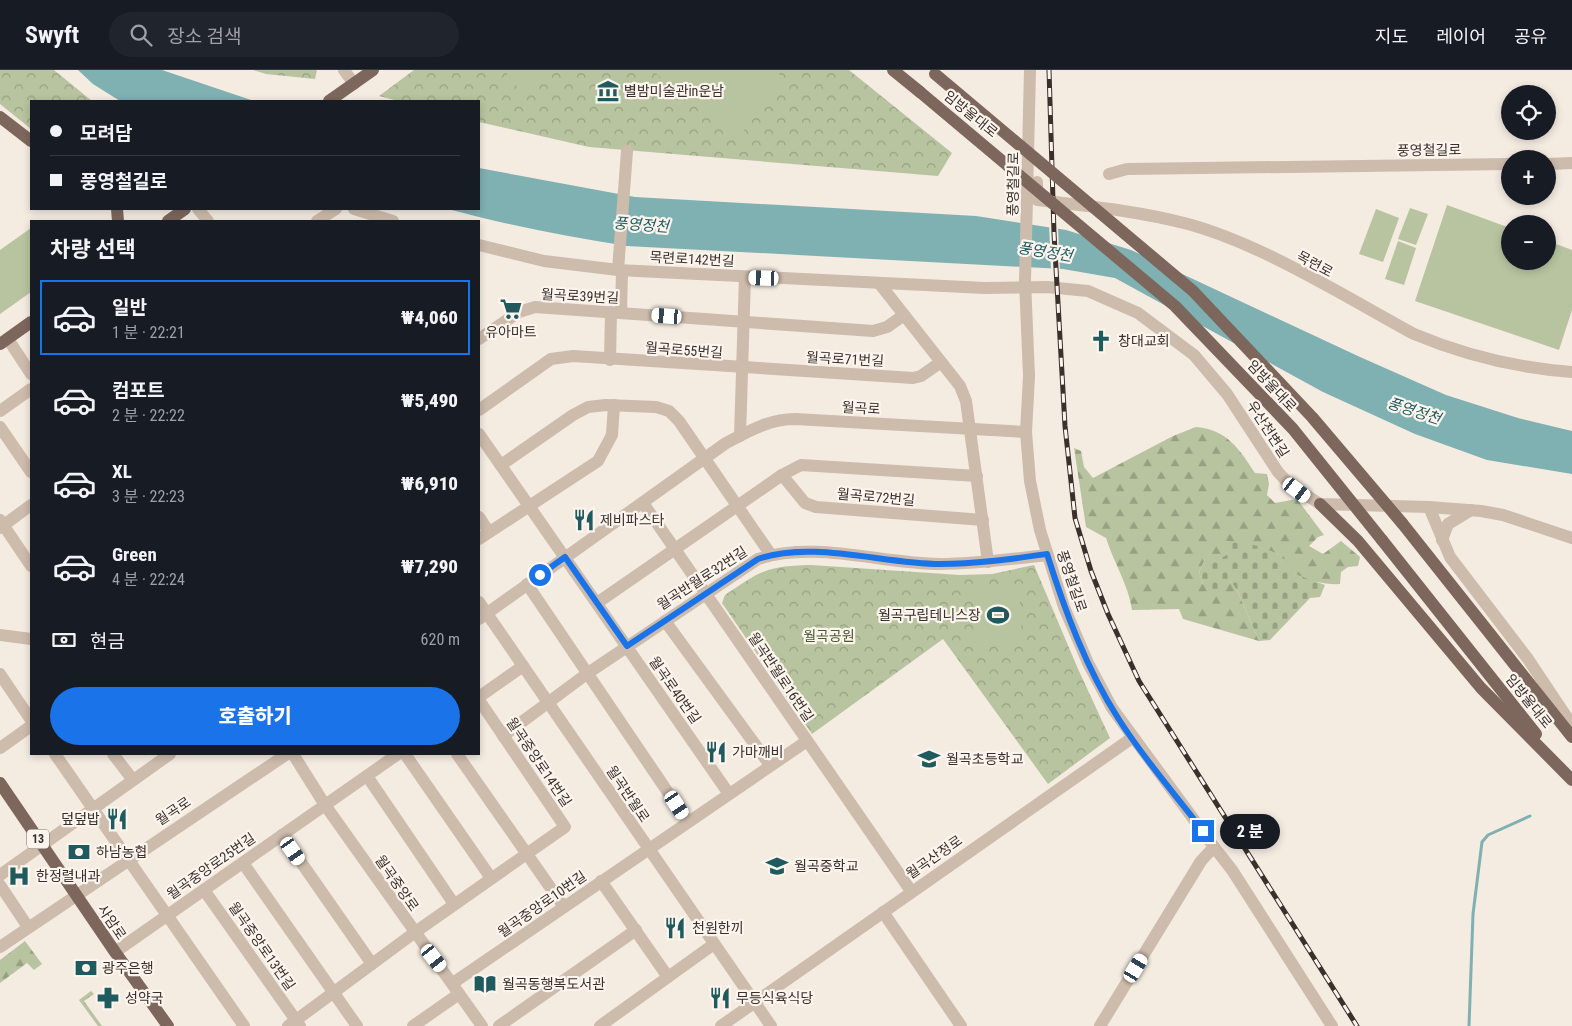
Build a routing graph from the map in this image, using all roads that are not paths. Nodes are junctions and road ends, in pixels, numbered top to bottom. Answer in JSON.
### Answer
{"nodes":[{"id":1,"x":344,"y":70,"type":"edge"},
{"id":2,"x":373,"y":70,"type":"edge"},
{"id":3,"x":893,"y":70,"type":"edge"},
{"id":4,"x":1030,"y":70,"type":"edge"},
{"id":5,"x":933,"y":72,"type":"edge"},
{"id":6,"x":354,"y":84,"type":"junction"},
{"id":7,"x":333,"y":98,"type":"edge"},
{"id":8,"x":0,"y":116,"type":"edge"},
{"id":9,"x":30,"y":140,"type":"edge"},
{"id":10,"x":626,"y":156,"type":"dead end"},
{"id":11,"x":1572,"y":163,"type":"edge"},
{"id":12,"x":1501,"y":164,"type":"edge"},
{"id":13,"x":1556,"y":164,"type":"edge"},
{"id":14,"x":1109,"y":174,"type":"dead end"},
{"id":15,"x":1033,"y":196,"type":"junction"},
{"id":16,"x":184,"y":210,"type":"edge"},
{"id":17,"x":199,"y":210,"type":"edge"},
{"id":18,"x":334,"y":210,"type":"edge"},
{"id":19,"x":357,"y":210,"type":"edge"},
{"id":20,"x":173,"y":220,"type":"edge"},
{"id":21,"x":207,"y":220,"type":"edge"},
{"id":22,"x":319,"y":220,"type":"edge"},
{"id":23,"x":390,"y":220,"type":"edge"},
{"id":24,"x":480,"y":245,"type":"edge"},
{"id":25,"x":619,"y":267,"type":"junction"},
{"id":26,"x":745,"y":277,"type":"junction"},
{"id":27,"x":879,"y":283,"type":"junction"},
{"id":28,"x":1026,"y":284,"type":"junction"},
{"id":29,"x":620,"y":313,"type":"junction"},
{"id":30,"x":904,"y":315,"type":"junction"},
{"id":31,"x":743,"y":322,"type":"junction"},
{"id":32,"x":30,"y":323,"type":"edge"},
{"id":33,"x":480,"y":339,"type":"edge"},
{"id":34,"x":4,"y":342,"type":"edge"},
{"id":35,"x":610,"y":360,"type":"junction"},
{"id":36,"x":941,"y":362,"type":"junction"},
{"id":37,"x":742,"y":368,"type":"junction"},
{"id":38,"x":1572,"y":372,"type":"edge"},
{"id":39,"x":30,"y":373,"type":"edge"},
{"id":40,"x":30,"y":389,"type":"edge"},
{"id":41,"x":614,"y":405,"type":"junction"},
{"id":42,"x":480,"y":409,"type":"edge"},
{"id":43,"x":0,"y":411,"type":"edge"},
{"id":44,"x":0,"y":427,"type":"edge"},
{"id":45,"x":970,"y":429,"type":"junction"},
{"id":46,"x":1026,"y":432,"type":"junction"},
{"id":47,"x":480,"y":435,"type":"edge"},
{"id":48,"x":740,"y":436,"type":"junction"},
{"id":49,"x":706,"y":459,"type":"junction"},
{"id":50,"x":501,"y":465,"type":"junction"},
{"id":51,"x":30,"y":471,"type":"edge"},
{"id":52,"x":782,"y":475,"type":"junction"},
{"id":53,"x":977,"y":476,"type":"junction"},
{"id":54,"x":643,"y":503,"type":"junction"},
{"id":55,"x":1320,"y":504,"type":"junction"},
{"id":56,"x":30,"y":506,"type":"edge"},
{"id":57,"x":530,"y":506,"type":"junction"},
{"id":58,"x":738,"y":506,"type":"junction"},
{"id":59,"x":1429,"y":507,"type":"junction"},
{"id":60,"x":1471,"y":510,"type":"junction"},
{"id":61,"x":983,"y":520,"type":"junction"},
{"id":62,"x":480,"y":521,"type":"edge"},
{"id":63,"x":1,"y":525,"type":"edge"},
{"id":64,"x":484,"y":536,"type":"edge"},
{"id":65,"x":1572,"y":538,"type":"edge"},
{"id":66,"x":1442,"y":540,"type":"junction"},
{"id":67,"x":675,"y":549,"type":"junction"},
{"id":68,"x":1047,"y":554,"type":"junction"},
{"id":69,"x":771,"y":555,"type":"junction"},
{"id":70,"x":565,"y":557,"type":"junction"},
{"id":71,"x":988,"y":562,"type":"junction"},
{"id":72,"x":30,"y":565,"type":"edge"},
{"id":73,"x":527,"y":584,"type":"junction"},
{"id":74,"x":707,"y":593,"type":"junction"},
{"id":75,"x":597,"y":603,"type":"junction"},
{"id":76,"x":483,"y":616,"type":"edge"},
{"id":77,"x":665,"y":621,"type":"junction"},
{"id":78,"x":0,"y":635,"type":"edge"},
{"id":79,"x":30,"y":639,"type":"edge"},
{"id":80,"x":627,"y":646,"type":"junction"},
{"id":81,"x":523,"y":666,"type":"junction"},
{"id":82,"x":588,"y":673,"type":"junction"},
{"id":83,"x":0,"y":674,"type":"edge"},
{"id":84,"x":480,"y":697,"type":"edge"},
{"id":85,"x":480,"y":700,"type":"edge"},
{"id":86,"x":548,"y":703,"type":"junction"},
{"id":87,"x":30,"y":719,"type":"edge"},
{"id":88,"x":1572,"y":725,"type":"edge"},
{"id":89,"x":30,"y":727,"type":"edge"},
{"id":90,"x":503,"y":736,"type":"junction"},
{"id":91,"x":1572,"y":736,"type":"edge"},
{"id":92,"x":1132,"y":738,"type":"junction"},
{"id":93,"x":807,"y":741,"type":"junction"},
{"id":94,"x":0,"y":748,"type":"edge"},
{"id":95,"x":56,"y":755,"type":"edge"},
{"id":96,"x":114,"y":755,"type":"edge"},
{"id":97,"x":169,"y":755,"type":"edge"},
{"id":98,"x":285,"y":755,"type":"edge"},
{"id":99,"x":294,"y":755,"type":"edge"},
{"id":100,"x":397,"y":755,"type":"edge"},
{"id":101,"x":406,"y":755,"type":"edge"},
{"id":102,"x":458,"y":755,"type":"edge"},
{"id":103,"x":770,"y":765,"type":"junction"},
{"id":104,"x":367,"y":776,"type":"junction"},
{"id":105,"x":133,"y":780,"type":"junction"},
{"id":106,"x":1572,"y":780,"type":"edge"},
{"id":107,"x":0,"y":783,"type":"edge"},
{"id":108,"x":729,"y":794,"type":"junction"},
{"id":109,"x":325,"y":805,"type":"junction"},
{"id":110,"x":93,"y":809,"type":"junction"},
{"id":111,"x":688,"y":822,"type":"junction"},
{"id":112,"x":282,"y":835,"type":"junction"},
{"id":113,"x":42,"y":845,"type":"junction"},
{"id":114,"x":1214,"y":847,"type":"junction"},
{"id":115,"x":647,"y":849,"type":"junction"},
{"id":116,"x":526,"y":853,"type":"junction"},
{"id":117,"x":128,"y":859,"type":"junction"},
{"id":118,"x":243,"y":863,"type":"junction"},
{"id":119,"x":0,"y":875,"type":"edge"},
{"id":120,"x":491,"y":878,"type":"junction"},
{"id":121,"x":601,"y":881,"type":"junction"},
{"id":122,"x":0,"y":885,"type":"edge"},
{"id":123,"x":204,"y":890,"type":"junction"},
{"id":124,"x":911,"y":891,"type":"junction"},
{"id":125,"x":76,"y":895,"type":"junction"},
{"id":126,"x":454,"y":904,"type":"junction"},
{"id":127,"x":564,"y":907,"type":"junction"},
{"id":128,"x":883,"y":912,"type":"junction"},
{"id":129,"x":168,"y":915,"type":"junction"},
{"id":130,"x":28,"y":927,"type":"junction"},
{"id":131,"x":636,"y":930,"type":"junction"},
{"id":132,"x":414,"y":933,"type":"junction"},
{"id":133,"x":714,"y":944,"type":"junction"},
{"id":134,"x":0,"y":947,"type":"edge"},
{"id":135,"x":115,"y":952,"type":"junction"},
{"id":136,"x":372,"y":964,"type":"junction"},
{"id":137,"x":668,"y":977,"type":"junction"},
{"id":138,"x":456,"y":988,"type":"junction"},
{"id":139,"x":334,"y":992,"type":"junction"},
{"id":140,"x":754,"y":1001,"type":"junction"},
{"id":141,"x":295,"y":1024,"type":"edge"},
{"id":142,"x":168,"y":1026,"type":"edge"},
{"id":143,"x":244,"y":1026,"type":"edge"},
{"id":144,"x":357,"y":1026,"type":"edge"},
{"id":145,"x":414,"y":1026,"type":"edge"},
{"id":146,"x":482,"y":1026,"type":"edge"},
{"id":147,"x":498,"y":1026,"type":"edge"},
{"id":148,"x":600,"y":1026,"type":"edge"},
{"id":149,"x":721,"y":1026,"type":"edge"},
{"id":150,"x":771,"y":1026,"type":"edge"},
{"id":151,"x":961,"y":1026,"type":"edge"},
{"id":152,"x":1100,"y":1026,"type":"edge"},
{"id":153,"x":1332,"y":1026,"type":"edge"}],
"edges":[{"from":1,"to":6,"type":"street"},
{"from":2,"to":6,"type":"main road"},
{"from":3,"to":106,"type":"main road","name":"임방울대로","bridge":true},
{"from":4,"to":15,"type":"street","name":"풍영철길로"},
{"from":5,"to":91,"type":"main road","name":"임방울대로","bridge":true},
{"from":6,"to":7,"type":"main road"},
{"from":8,"to":9,"type":"main road"},
{"from":10,"to":25,"type":"street"},
{"from":11,"to":13,"type":"street"},
{"from":12,"to":14,"type":"street","name":"풍영철길로"},
{"from":15,"to":28,"type":"street","name":"풍영철길로"},
{"from":15,"to":38,"type":"street","name":"목련로"},
{"from":16,"to":20,"type":"main road"},
{"from":17,"to":21,"type":"street"},
{"from":18,"to":22,"type":"street"},
{"from":19,"to":23,"type":"street"},
{"from":24,"to":25,"type":"street","name":"목련로142번길"},
{"from":25,"to":26,"type":"street","name":"목련로142번길"},
{"from":25,"to":29,"type":"street"},
{"from":26,"to":27,"type":"street","name":"목련로142번길"},
{"from":26,"to":31,"type":"street","name":"월곡로55번길"},
{"from":27,"to":28,"type":"street","name":"목련로142번길"},
{"from":27,"to":30,"type":"street"},
{"from":28,"to":46,"type":"street","name":"풍영철길로"},
{"from":28,"to":55,"type":"street","name":"우산천변길"},
{"from":29,"to":31,"type":"street"},
{"from":29,"to":33,"type":"street","name":"월곡로39번길"},
{"from":29,"to":35,"type":"street"},
{"from":30,"to":31,"type":"street"},
{"from":30,"to":36,"type":"street"},
{"from":31,"to":37,"type":"street","name":"월곡로55번길"},
{"from":32,"to":34,"type":"main road"},
{"from":34,"to":39,"type":"street"},
{"from":35,"to":37,"type":"street","name":"월곡로55번길"},
{"from":35,"to":42,"type":"street","name":"월곡로55번길"},
{"from":36,"to":37,"type":"street","name":"월곡로71번길"},
{"from":36,"to":45,"type":"street"},
{"from":37,"to":48,"type":"street","name":"월곡로55번길"},
{"from":40,"to":43,"type":"street"},
{"from":41,"to":49,"type":"street"},
{"from":41,"to":50,"type":"street"},
{"from":41,"to":57,"type":"street"},
{"from":44,"to":51,"type":"street"},
{"from":45,"to":46,"type":"street","name":"월곡로"},
{"from":45,"to":48,"type":"street","name":"월곡로"},
{"from":45,"to":53,"type":"street"},
{"from":46,"to":68,"type":"street","name":"풍영철길로"},
{"from":47,"to":50,"type":"street"},
{"from":48,"to":49,"type":"street","name":"월곡로"},
{"from":49,"to":54,"type":"street","name":"월곡로"},
{"from":49,"to":58,"type":"street"},
{"from":50,"to":57,"type":"street"},
{"from":52,"to":53,"type":"street","name":"월곡로72번길"},
{"from":52,"to":58,"type":"street","name":"월곡로72번길"},
{"from":52,"to":61,"type":"street","name":"월곡로72번길"},
{"from":53,"to":61,"type":"street"},
{"from":54,"to":67,"type":"street","name":"월곡반월로16번길"},
{"from":54,"to":70,"type":"street","name":"월곡로"},
{"from":55,"to":59,"type":"street"},
{"from":55,"to":106,"type":"main road"},
{"from":56,"to":63,"type":"street"},
{"from":57,"to":64,"type":"street"},
{"from":57,"to":70,"type":"street"},
{"from":58,"to":67,"type":"street"},
{"from":58,"to":69,"type":"street"},
{"from":59,"to":60,"type":"street"},
{"from":59,"to":66,"type":"street"},
{"from":60,"to":65,"type":"street"},
{"from":60,"to":66,"type":"street"},
{"from":61,"to":71,"type":"street"},
{"from":62,"to":64,"type":"street"},
{"from":63,"to":72,"type":"street"},
{"from":66,"to":88,"type":"street"},
{"from":67,"to":74,"type":"street","name":"월곡반월로16번길"},
{"from":67,"to":75,"type":"street"},
{"from":68,"to":71,"type":"street","name":"월곡반월로32번길"},
{"from":68,"to":92,"type":"street","name":"풍영철길로"},
{"from":69,"to":71,"type":"street","name":"월곡반월로32번길"},
{"from":69,"to":74,"type":"street","name":"월곡반월로32번길"},
{"from":70,"to":73,"type":"street","name":"월곡로"},
{"from":70,"to":75,"type":"street","name":"월곡로40번길"},
{"from":73,"to":76,"type":"street","name":"월곡로"},
{"from":73,"to":82,"type":"street"},
{"from":74,"to":77,"type":"street","name":"월곡반월로32번길"},
{"from":74,"to":93,"type":"street","name":"월곡반월로16번길"},
{"from":75,"to":80,"type":"street","name":"월곡로40번길"},
{"from":76,"to":81,"type":"street","name":"월곡반월로"},
{"from":77,"to":80,"type":"street","name":"월곡반월로32번길"},
{"from":77,"to":103,"type":"street"},
{"from":78,"to":79,"type":"street"},
{"from":80,"to":82,"type":"street","name":"월곡반월로32번길"},
{"from":80,"to":108,"type":"street","name":"월곡로40번길"},
{"from":81,"to":84,"type":"street"},
{"from":81,"to":86,"type":"street","name":"월곡반월로"},
{"from":82,"to":86,"type":"street","name":"월곡반월로32번길"},
{"from":82,"to":111,"type":"street"},
{"from":83,"to":87,"type":"street"},
{"from":85,"to":90,"type":"street","name":"월곡중앙로14번길"},
{"from":86,"to":90,"type":"street","name":"월곡반월로32번길"},
{"from":86,"to":115,"type":"street","name":"월곡반월로"},
{"from":89,"to":94,"type":"street"},
{"from":90,"to":116,"type":"street","name":"월곡중앙로14번길"},
{"from":92,"to":114,"type":"street","name":"풍영철길로"},
{"from":92,"to":124,"type":"street","name":"월곡산정로"},
{"from":93,"to":103,"type":"street","name":"월곡반월로16번길"},
{"from":93,"to":124,"type":"street"},
{"from":95,"to":110,"type":"street"},
{"from":96,"to":105,"type":"street"},
{"from":97,"to":105,"type":"street"},
{"from":98,"to":117,"type":"street","name":"월곡로"},
{"from":99,"to":109,"type":"street","name":"월곡중앙로"},
{"from":100,"to":104,"type":"street","name":"월곡중앙로25번길"},
{"from":101,"to":120,"type":"street"},
{"from":102,"to":116,"type":"street"},
{"from":103,"to":108,"type":"street","name":"월곡반월로16번길"},
{"from":104,"to":109,"type":"street","name":"월곡중앙로25번길"},
{"from":104,"to":126,"type":"street"},
{"from":105,"to":110,"type":"street"},
{"from":107,"to":113,"type":"main road","name":"사암로","number":"13"},
{"from":108,"to":111,"type":"street","name":"월곡반월로16번길"},
{"from":109,"to":112,"type":"street","name":"월곡중앙로25번길"},
{"from":109,"to":132,"type":"street","name":"월곡중앙로"},
{"from":110,"to":113,"type":"street"},
{"from":110,"to":117,"type":"street"},
{"from":111,"to":115,"type":"street","name":"월곡반월로16번길"},
{"from":112,"to":118,"type":"street","name":"월곡중앙로25번길"},
{"from":112,"to":136,"type":"street"},
{"from":113,"to":119,"type":"street"},
{"from":113,"to":125,"type":"main road","name":"사암로","number":"13"},
{"from":114,"to":152,"type":"street"},
{"from":114,"to":153,"type":"street","name":"풍영철길로"},
{"from":115,"to":121,"type":"street","name":"월곡중앙로10번길"},
{"from":115,"to":133,"type":"street","name":"월곡반월로"},
{"from":116,"to":120,"type":"street","name":"월곡중앙로14번길"},
{"from":116,"to":127,"type":"street"},
{"from":117,"to":125,"type":"street","name":"월곡로"},
{"from":117,"to":129,"type":"street"},
{"from":118,"to":123,"type":"street","name":"월곡중앙로25번길"},
{"from":118,"to":139,"type":"street"},
{"from":120,"to":126,"type":"street","name":"월곡중앙로14번길"},
{"from":121,"to":127,"type":"street","name":"월곡중앙로10번길"},
{"from":121,"to":131,"type":"street"},
{"from":122,"to":130,"type":"street"},
{"from":123,"to":129,"type":"street","name":"월곡중앙로25번길"},
{"from":123,"to":141,"type":"street","name":"월곡중앙로13번길"},
{"from":124,"to":128,"type":"street","name":"월곡산정로"},
{"from":125,"to":130,"type":"street","name":"월곡로"},
{"from":125,"to":135,"type":"main road","name":"사암로","number":"13"},
{"from":126,"to":132,"type":"street","name":"월곡중앙로14번길"},
{"from":127,"to":138,"type":"street","name":"월곡중앙로10번길"},
{"from":128,"to":140,"type":"street","name":"월곡산정로"},
{"from":128,"to":151,"type":"street"},
{"from":129,"to":135,"type":"street","name":"월곡중앙로25번길"},
{"from":129,"to":143,"type":"street"},
{"from":130,"to":134,"type":"street","name":"월곡로"},
{"from":131,"to":137,"type":"street"},
{"from":131,"to":147,"type":"street"},
{"from":132,"to":136,"type":"street","name":"월곡중앙로13번길"},
{"from":132,"to":138,"type":"street","name":"월곡중앙로"},
{"from":133,"to":137,"type":"street"},
{"from":133,"to":140,"type":"street","name":"월곡반월로"},
{"from":135,"to":142,"type":"main road","name":"사암로","number":"13"},
{"from":136,"to":139,"type":"street","name":"월곡중앙로13번길"},
{"from":137,"to":148,"type":"street"},
{"from":138,"to":145,"type":"street","name":"월곡중앙로10번길"},
{"from":138,"to":146,"type":"street","name":"월곡중앙로"},
{"from":139,"to":141,"type":"street","name":"월곡중앙로13번길"},
{"from":139,"to":144,"type":"street"},
{"from":140,"to":149,"type":"street","name":"월곡산정로"},
{"from":140,"to":150,"type":"street"}]}
